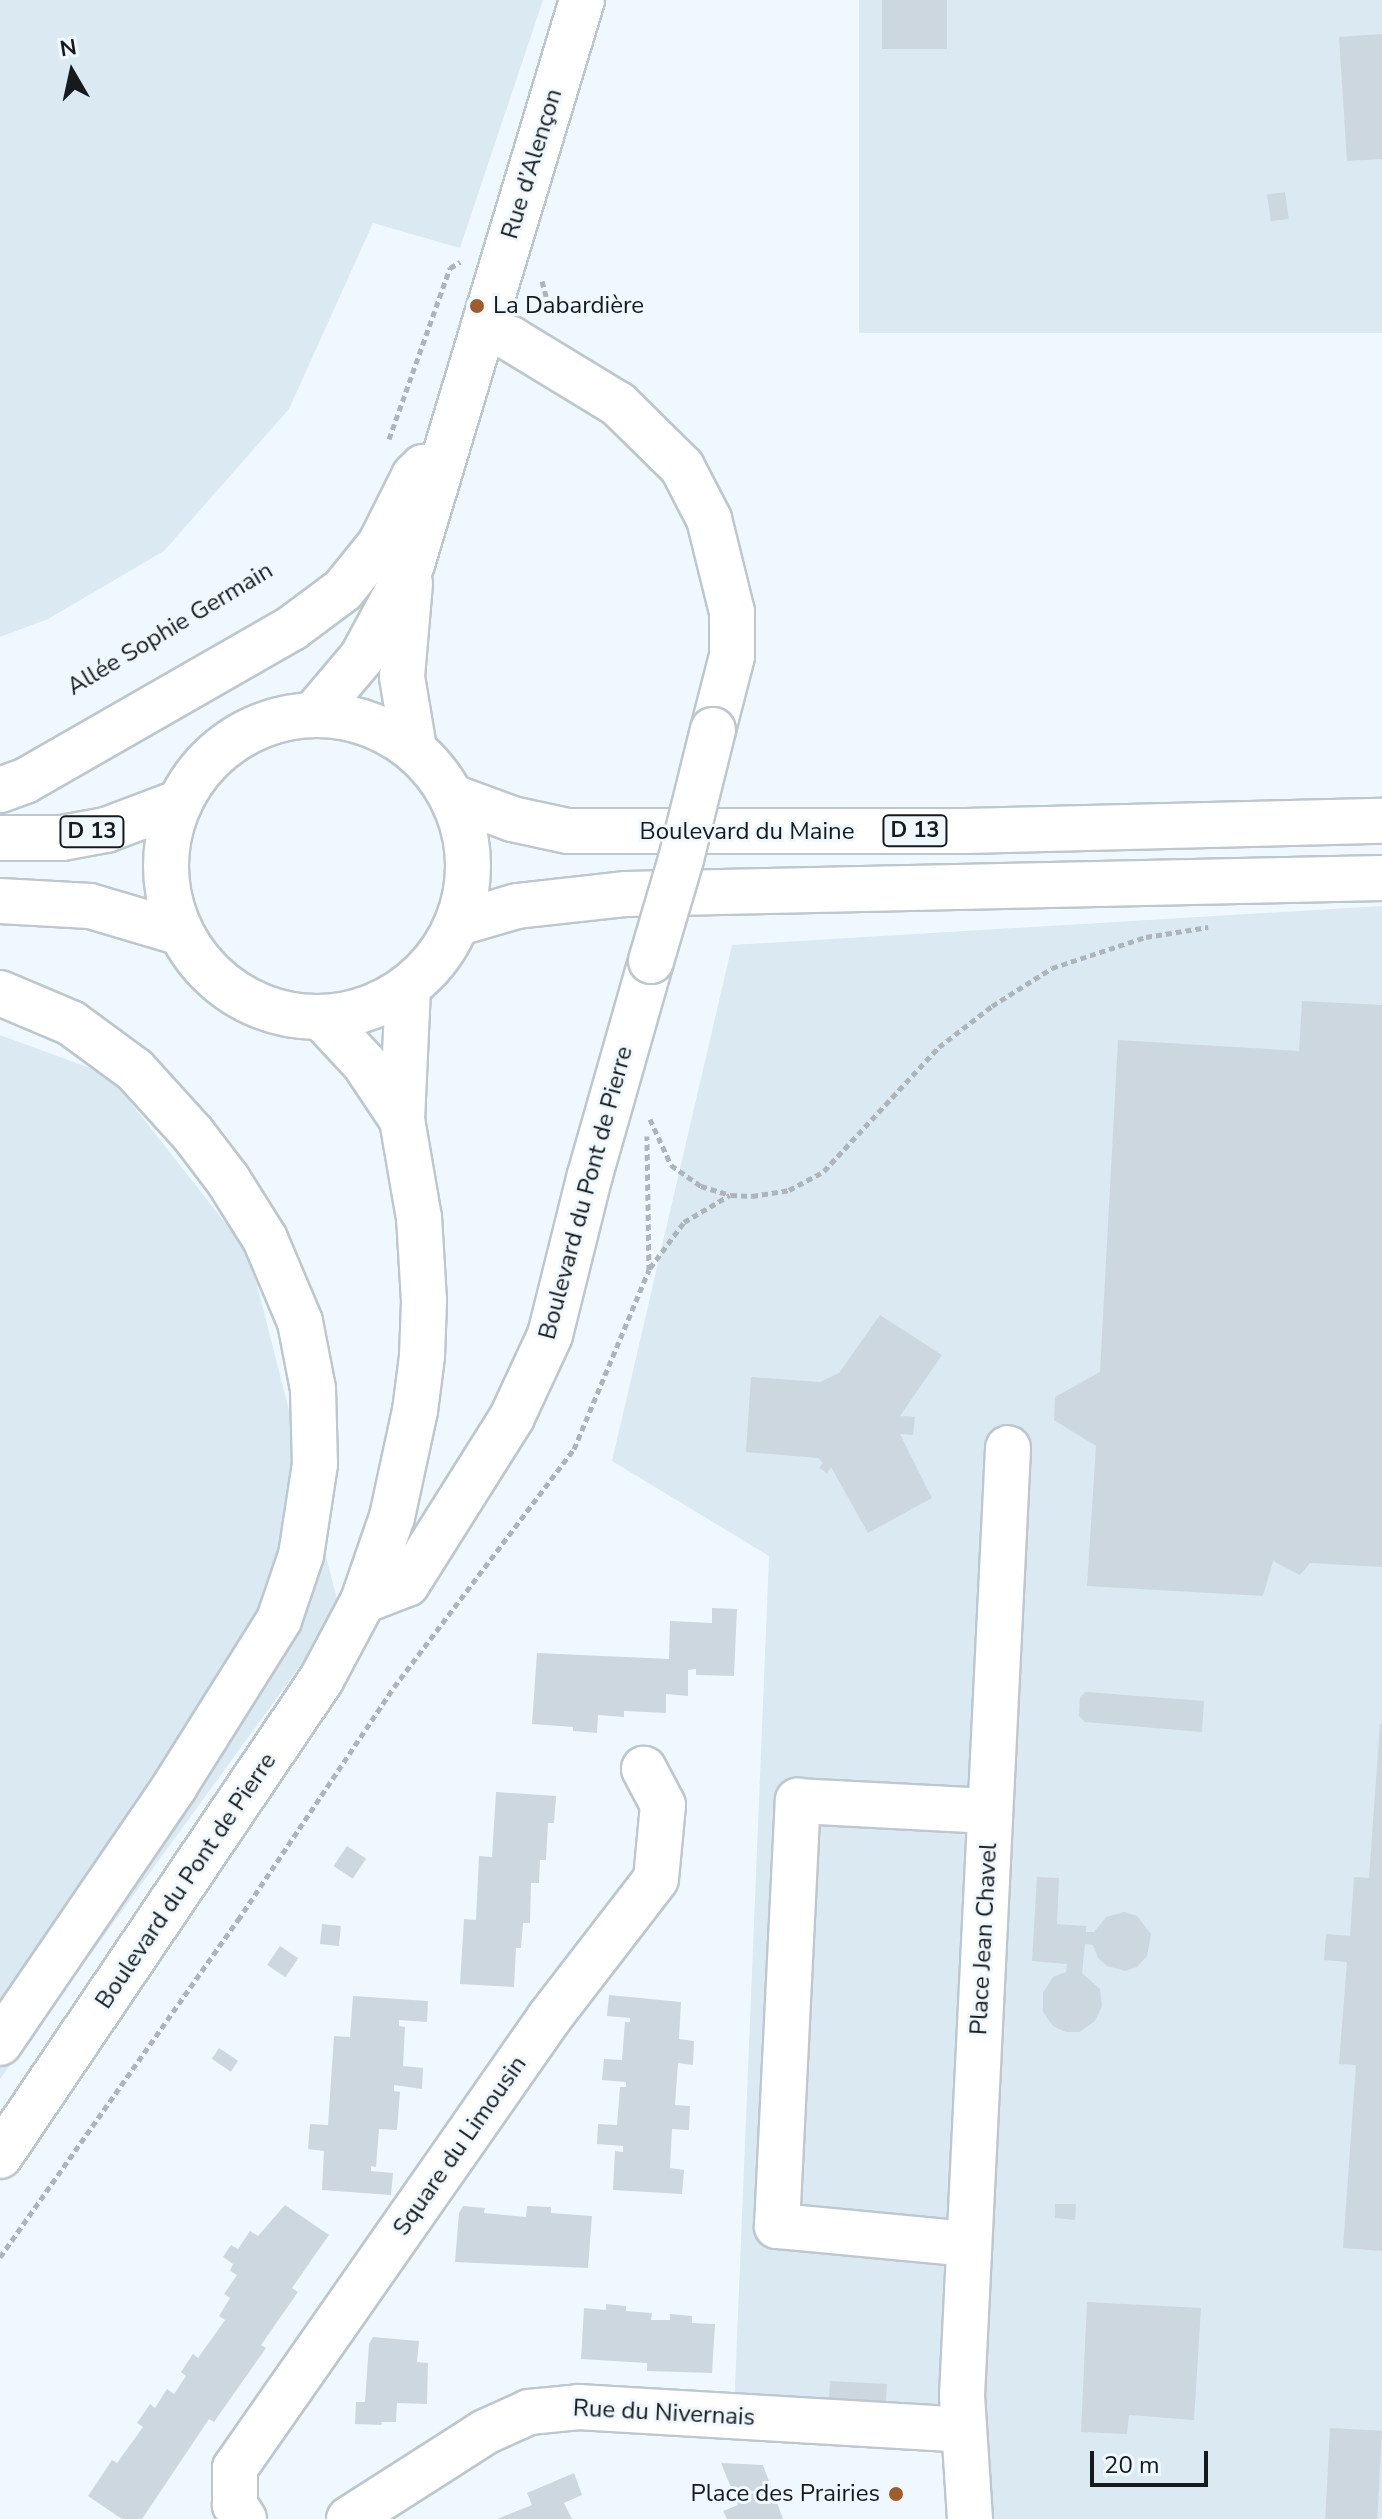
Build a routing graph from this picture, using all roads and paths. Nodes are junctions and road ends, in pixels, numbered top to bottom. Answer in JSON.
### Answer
{"nodes":[{"id":1,"x":582,"y":0,"type":"edge"},
{"id":2,"x":502,"y":263,"type":"junction"},
{"id":3,"x":483,"y":328,"type":"junction"},
{"id":4,"x":449,"y":439,"type":"junction"},
{"id":5,"x":383,"y":452,"type":"dead end"},
{"id":6,"x":412,"y":564,"type":"junction"},
{"id":7,"x":313,"y":715,"type":"junction"},
{"id":8,"x":414,"y":749,"type":"junction"},
{"id":9,"x":0,"y":790,"type":"edge"},
{"id":10,"x":453,"y":797,"type":"junction"},
{"id":11,"x":180,"y":802,"type":"junction"},
{"id":12,"x":1382,"y":821,"type":"edge"},
{"id":13,"x":0,"y":838,"type":"edge"},
{"id":14,"x":1382,"y":878,"type":"edge"},
{"id":15,"x":0,"y":901,"type":"edge"},
{"id":16,"x":459,"y":923,"type":"junction"},
{"id":17,"x":1223,"y":924,"type":"dead end"},
{"id":18,"x":181,"y":933,"type":"junction"},
{"id":19,"x":408,"y":988,"type":"junction"},
{"id":20,"x":0,"y":993,"type":"edge"},
{"id":21,"x":322,"y":1018,"type":"junction"},
{"id":22,"x":402,"y":1120,"type":"junction"},
{"id":23,"x":731,"y":1195,"type":"junction"},
{"id":24,"x":649,"y":1270,"type":"junction"},
{"id":25,"x":1008,"y":1448,"type":"dead end"},
{"id":26,"x":363,"y":1601,"type":"junction"},
{"id":27,"x":644,"y":1769,"type":"dead end"},
{"id":28,"x":990,"y":1811,"type":"junction"},
{"id":29,"x":0,"y":2043,"type":"edge"},
{"id":30,"x":0,"y":2156,"type":"edge"},
{"id":31,"x":969,"y":2244,"type":"junction"},
{"id":32,"x":0,"y":2257,"type":"edge"},
{"id":33,"x":962,"y":2430,"type":"junction"},
{"id":34,"x":244,"y":2519,"type":"edge"},
{"id":35,"x":349,"y":2519,"type":"edge"},
{"id":36,"x":970,"y":2519,"type":"edge"}],
"edges":[{"from":1,"to":2,"type":"street","name":"Rue d’Alençon"},
{"from":2,"to":3,"type":"street","name":"Rue d’Alençon"},
{"from":2,"to":5,"type":"path"},
{"from":3,"to":4,"type":"street","name":"Rue d’Alençon"},
{"from":3,"to":26,"type":"street","name":"Boulevard du Pont de Pierre","bridge":true},
{"from":4,"to":6,"type":"street","name":"Rue d’Alençon"},
{"from":4,"to":9,"type":"street"},
{"from":6,"to":7,"type":"street"},
{"from":6,"to":8,"type":"street"},
{"from":7,"to":8,"type":"street"},
{"from":7,"to":11,"type":"street"},
{"from":8,"to":10,"type":"street"},
{"from":10,"to":12,"type":"street","name":"Boulevard du Maine","number":"D 13"},
{"from":10,"to":16,"type":"street"},
{"from":11,"to":13,"type":"street","number":"D 13"},
{"from":11,"to":18,"type":"street"},
{"from":14,"to":16,"type":"street"},
{"from":15,"to":18,"type":"street"},
{"from":16,"to":19,"type":"street"},
{"from":17,"to":23,"type":"path"},
{"from":18,"to":21,"type":"street"},
{"from":19,"to":21,"type":"street"},
{"from":19,"to":22,"type":"street"},
{"from":20,"to":29,"type":"street"},
{"from":21,"to":22,"type":"street"},
{"from":22,"to":26,"type":"street","name":"Boulevard du Pont de Pierre"},
{"from":23,"to":24,"type":"path"},
{"from":23,"to":24,"type":"path"},
{"from":24,"to":32,"type":"path"},
{"from":25,"to":28,"type":"street","name":"Place Jean Chavel"},
{"from":26,"to":30,"type":"street","name":"Boulevard du Pont de Pierre"},
{"from":27,"to":34,"type":"street","name":"Square du Limousin"},
{"from":28,"to":31,"type":"street","name":"Place Jean Chavel"},
{"from":28,"to":31,"type":"street"},
{"from":31,"to":33,"type":"street","name":"Place Jean Chavel"},
{"from":33,"to":35,"type":"street","name":"Rue du Nivernais"},
{"from":33,"to":36,"type":"street","name":"Place Jean Chavel"}]}
